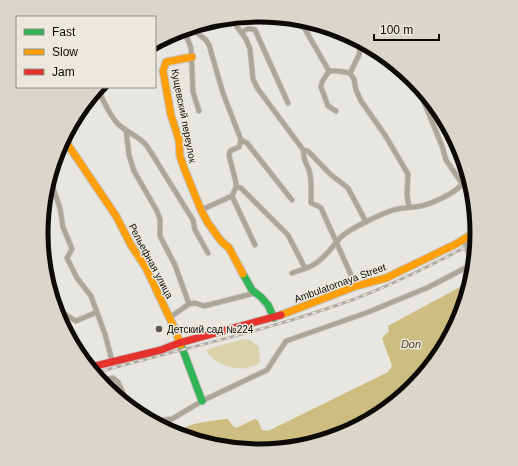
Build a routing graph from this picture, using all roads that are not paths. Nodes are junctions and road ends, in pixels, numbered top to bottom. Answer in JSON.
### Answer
{"nodes":[{"id":1,"x":235,"y":23,"type":"edge"},
{"id":2,"x":304,"y":27,"type":"edge"},
{"id":3,"x":196,"y":32,"type":"edge"},
{"id":4,"x":242,"y":33,"type":"junction"},
{"id":5,"x":186,"y":35,"type":"edge"},
{"id":6,"x":360,"y":48,"type":"edge"},
{"id":7,"x":192,"y":58,"type":"junction"},
{"id":8,"x":329,"y":71,"type":"junction"},
{"id":9,"x":350,"y":74,"type":"junction"},
{"id":10,"x":100,"y":94,"type":"edge"},
{"id":11,"x":288,"y":103,"type":"dead end"},
{"id":12,"x":424,"y":103,"type":"edge"},
{"id":13,"x":199,"y":111,"type":"dead end"},
{"id":14,"x":336,"y":112,"type":"dead end"},
{"id":15,"x":126,"y":130,"type":"junction"},
{"id":16,"x":241,"y":140,"type":"junction"},
{"id":17,"x":68,"y":145,"type":"edge"},
{"id":18,"x":304,"y":151,"type":"junction"},
{"id":19,"x":464,"y":183,"type":"edge"},
{"id":20,"x":464,"y":184,"type":"edge"},
{"id":21,"x":236,"y":187,"type":"junction"},
{"id":22,"x":53,"y":188,"type":"edge"},
{"id":23,"x":232,"y":196,"type":"junction"},
{"id":24,"x":292,"y":200,"type":"dead end"},
{"id":25,"x":409,"y":207,"type":"junction"},
{"id":26,"x":201,"y":210,"type":"junction"},
{"id":27,"x":366,"y":222,"type":"junction"},
{"id":28,"x":470,"y":236,"type":"edge"},
{"id":29,"x":464,"y":240,"type":"junction"},
{"id":30,"x":336,"y":243,"type":"junction"},
{"id":31,"x":255,"y":245,"type":"dead end"},
{"id":32,"x":208,"y":253,"type":"dead end"},
{"id":33,"x":469,"y":255,"type":"edge"},
{"id":34,"x":467,"y":267,"type":"edge"},
{"id":35,"x":305,"y":268,"type":"junction"},
{"id":36,"x":292,"y":273,"type":"dead end"},
{"id":37,"x":356,"y":286,"type":"junction"},
{"id":38,"x":255,"y":293,"type":"junction"},
{"id":39,"x":189,"y":304,"type":"junction"},
{"id":40,"x":96,"y":312,"type":"junction"},
{"id":41,"x":64,"y":314,"type":"edge"},
{"id":42,"x":169,"y":318,"type":"junction"},
{"id":43,"x":274,"y":318,"type":"junction"},
{"id":44,"x":179,"y":343,"type":"junction"},
{"id":45,"x":112,"y":361,"type":"junction"},
{"id":46,"x":96,"y":366,"type":"edge"},
{"id":47,"x":107,"y":379,"type":"edge"},
{"id":48,"x":124,"y":395,"type":"edge"},
{"id":49,"x":202,"y":401,"type":"junction"},
{"id":50,"x":164,"y":421,"type":"edge"}],
"edges":[{"from":1,"to":4,"type":"street"},
{"from":2,"to":8,"type":"street"},
{"from":3,"to":16,"type":"street"},
{"from":4,"to":11,"type":"street"},
{"from":4,"to":18,"type":"street"},
{"from":5,"to":7,"type":"street"},
{"from":6,"to":9,"type":"street"},
{"from":7,"to":13,"type":"street"},
{"from":7,"to":26,"type":"street","name":"Кущевский переулок"},
{"from":8,"to":9,"type":"street"},
{"from":8,"to":14,"type":"street"},
{"from":9,"to":25,"type":"street"},
{"from":10,"to":15,"type":"street"},
{"from":12,"to":19,"type":"street"},
{"from":15,"to":32,"type":"street"},
{"from":15,"to":39,"type":"street"},
{"from":16,"to":21,"type":"street"},
{"from":16,"to":24,"type":"street"},
{"from":17,"to":42,"type":"street","name":"Рельефная улица"},
{"from":18,"to":27,"type":"street"},
{"from":18,"to":30,"type":"street"},
{"from":20,"to":25,"type":"street"},
{"from":21,"to":23,"type":"street"},
{"from":21,"to":35,"type":"street"},
{"from":22,"to":40,"type":"street"},
{"from":23,"to":26,"type":"street"},
{"from":23,"to":31,"type":"street"},
{"from":25,"to":27,"type":"street"},
{"from":26,"to":38,"type":"street","name":"Кущевский переулок"},
{"from":27,"to":30,"type":"street"},
{"from":28,"to":29,"type":"street","name":"Ambulatornaya Street"},
{"from":29,"to":33,"type":"street"},
{"from":29,"to":37,"type":"street","name":"Ambulatornaya Street"},
{"from":30,"to":35,"type":"street"},
{"from":30,"to":37,"type":"street"},
{"from":34,"to":49,"type":"street"},
{"from":35,"to":36,"type":"street"},
{"from":37,"to":43,"type":"street","name":"Ambulatornaya Street"},
{"from":38,"to":39,"type":"street"},
{"from":38,"to":43,"type":"street","name":"Кущевский переулок"},
{"from":39,"to":42,"type":"street"},
{"from":40,"to":41,"type":"street"},
{"from":40,"to":45,"type":"street"},
{"from":42,"to":44,"type":"street","name":"Рельефная улица"},
{"from":43,"to":44,"type":"street","name":"Ambulatornaya Street"},
{"from":44,"to":45,"type":"street","name":"Ambulatornaya Street"},
{"from":44,"to":49,"type":"street","name":"Рельефная улица"},
{"from":45,"to":46,"type":"street","name":"Ambulatornaya Street"},
{"from":47,"to":48,"type":"street"},
{"from":49,"to":50,"type":"street"}]}
